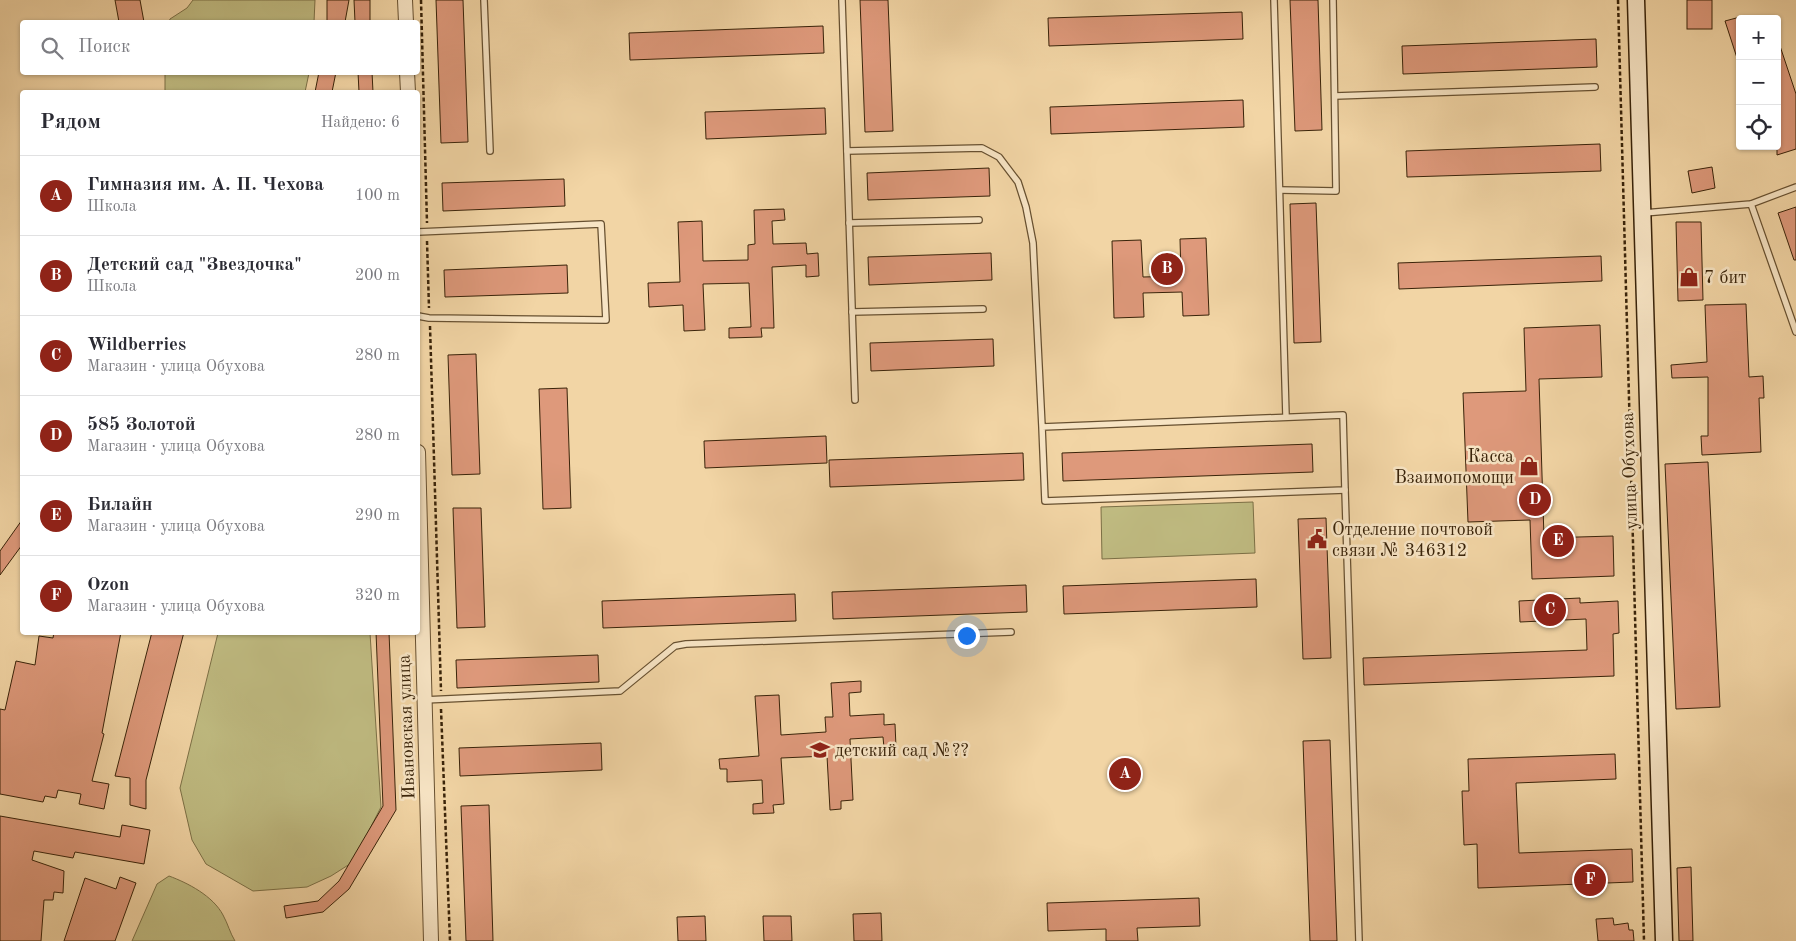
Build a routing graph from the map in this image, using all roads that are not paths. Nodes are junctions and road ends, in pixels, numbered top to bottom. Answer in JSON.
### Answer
{"nodes":[{"id":1,"x":405,"y":0,"type":"edge"},
{"id":2,"x":484,"y":0,"type":"edge"},
{"id":3,"x":842,"y":0,"type":"edge"},
{"id":4,"x":1274,"y":0,"type":"edge"},
{"id":5,"x":1333,"y":0,"type":"edge"},
{"id":6,"x":1636,"y":0,"type":"edge"},
{"id":7,"x":406,"y":20,"type":"edge"},
{"id":8,"x":407,"y":75,"type":"edge"},
{"id":9,"x":1594,"y":87,"type":"dead end"},
{"id":10,"x":408,"y":90,"type":"edge"},
{"id":11,"x":1334,"y":96,"type":"junction"},
{"id":12,"x":490,"y":151,"type":"dead end"},
{"id":13,"x":847,"y":151,"type":"junction"},
{"id":14,"x":1796,"y":187,"type":"edge"},
{"id":15,"x":1280,"y":190,"type":"junction"},
{"id":16,"x":1751,"y":204,"type":"junction"},
{"id":17,"x":1642,"y":213,"type":"junction"},
{"id":18,"x":979,"y":220,"type":"dead end"},
{"id":19,"x":849,"y":223,"type":"junction"},
{"id":20,"x":420,"y":232,"type":"edge"},
{"id":21,"x":982,"y":309,"type":"dead end"},
{"id":22,"x":852,"y":312,"type":"junction"},
{"id":23,"x":420,"y":316,"type":"edge"},
{"id":24,"x":1796,"y":332,"type":"edge"},
{"id":25,"x":855,"y":400,"type":"dead end"},
{"id":26,"x":1286,"y":416,"type":"junction"},
{"id":27,"x":1042,"y":427,"type":"junction"},
{"id":28,"x":1345,"y":490,"type":"junction"},
{"id":29,"x":420,"y":535,"type":"edge"},
{"id":30,"x":1012,"y":632,"type":"dead end"},
{"id":31,"x":424,"y":700,"type":"junction"},
{"id":32,"x":431,"y":941,"type":"edge"},
{"id":33,"x":1359,"y":941,"type":"edge"},
{"id":34,"x":1664,"y":941,"type":"edge"}],
"edges":[{"from":1,"to":7,"type":"street"},
{"from":2,"to":12,"type":"lane"},
{"from":3,"to":13,"type":"lane"},
{"from":4,"to":15,"type":"lane"},
{"from":5,"to":11,"type":"lane"},
{"from":6,"to":17,"type":"main road","name":"улица Обухова"},
{"from":8,"to":10,"type":"street"},
{"from":9,"to":11,"type":"lane"},
{"from":11,"to":15,"type":"lane"},
{"from":13,"to":19,"type":"lane"},
{"from":13,"to":27,"type":"lane"},
{"from":14,"to":16,"type":"lane"},
{"from":15,"to":26,"type":"lane"},
{"from":16,"to":17,"type":"lane"},
{"from":16,"to":24,"type":"lane"},
{"from":17,"to":34,"type":"main road","name":"улица Обухова"},
{"from":18,"to":19,"type":"lane"},
{"from":19,"to":22,"type":"lane"},
{"from":20,"to":23,"type":"lane"},
{"from":21,"to":22,"type":"lane"},
{"from":22,"to":25,"type":"lane"},
{"from":26,"to":27,"type":"lane"},
{"from":26,"to":28,"type":"lane"},
{"from":27,"to":28,"type":"lane"},
{"from":28,"to":33,"type":"lane"},
{"from":29,"to":31,"type":"street","name":"Ивановская улица"},
{"from":30,"to":31,"type":"lane"},
{"from":31,"to":32,"type":"street","name":"Ивановская улица"}]}
